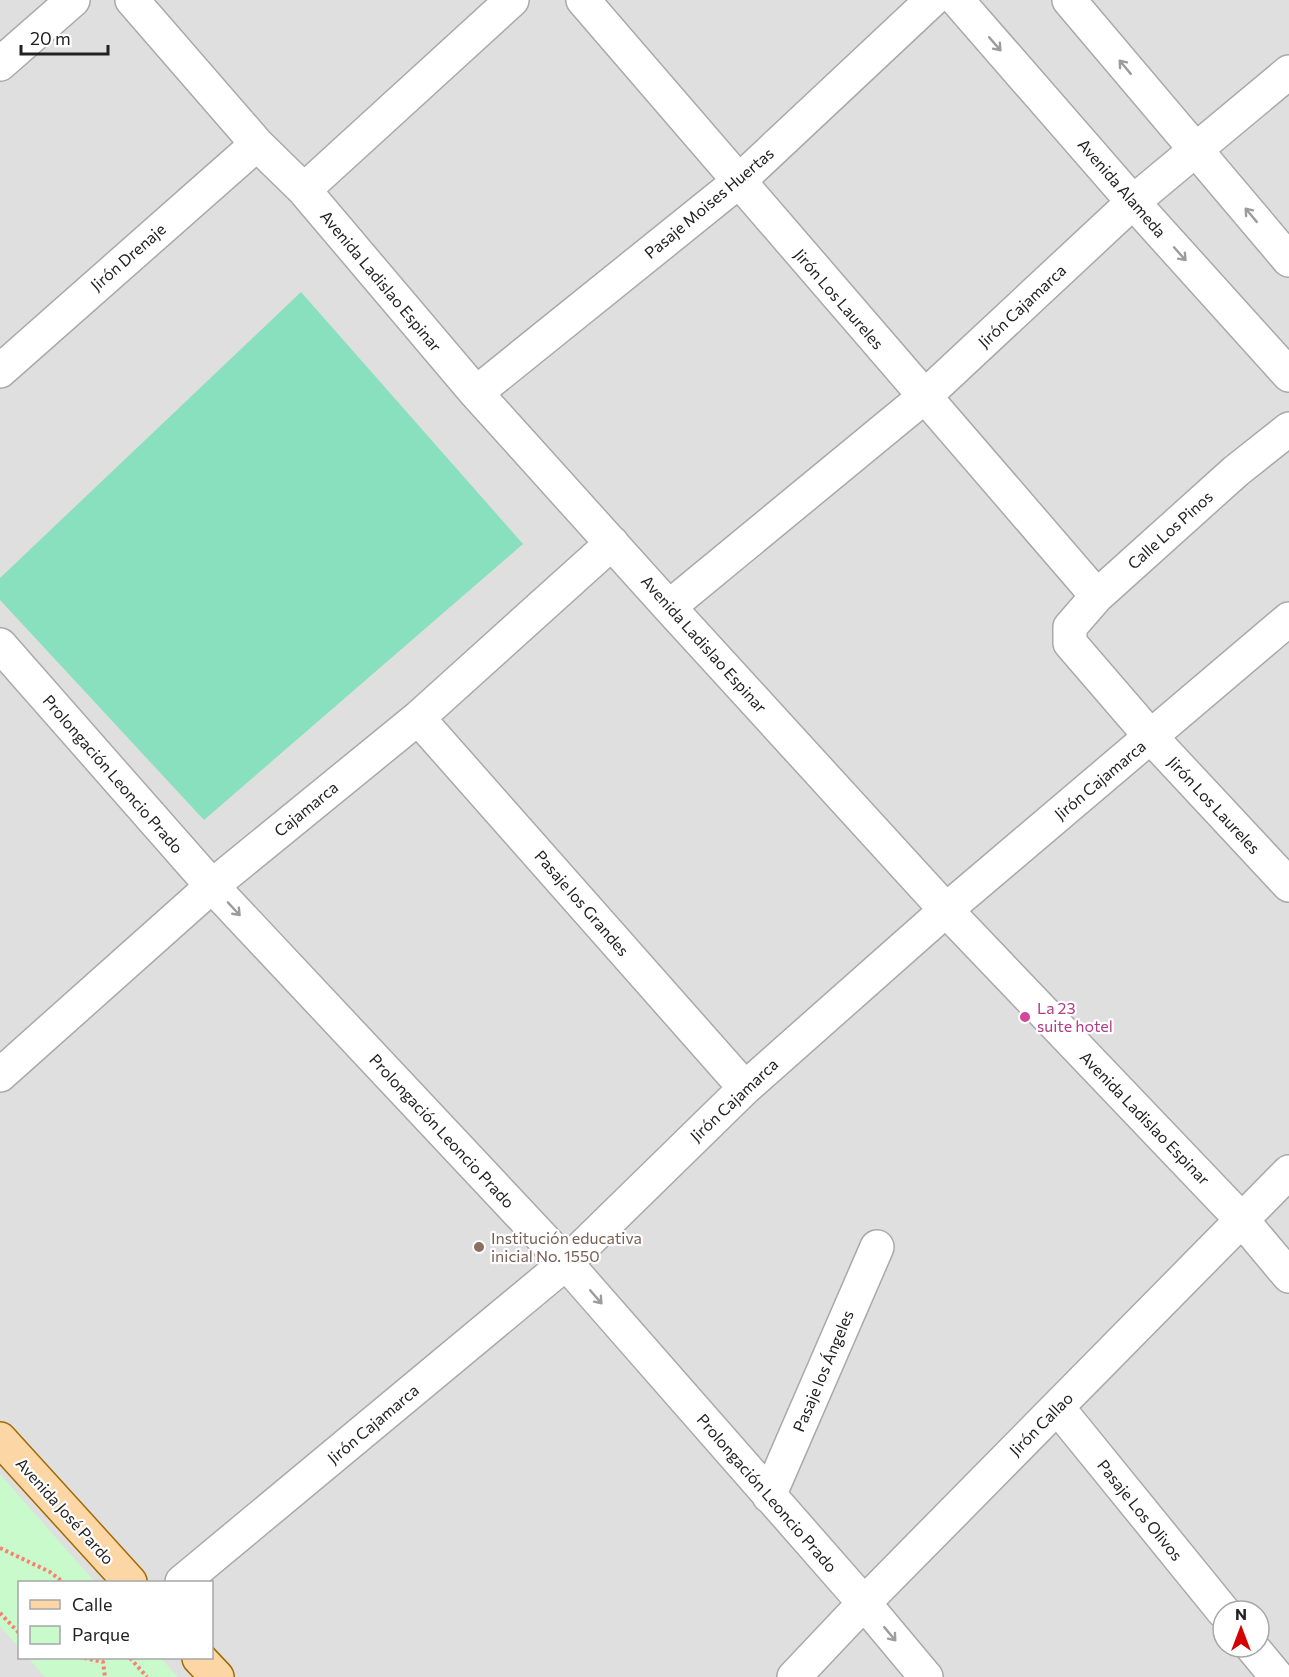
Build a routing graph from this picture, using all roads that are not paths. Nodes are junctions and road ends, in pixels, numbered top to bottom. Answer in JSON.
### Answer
{"nodes":[{"id":1,"x":73,"y":0,"type":"edge"},
{"id":2,"x":132,"y":0,"type":"edge"},
{"id":3,"x":512,"y":0,"type":"edge"},
{"id":4,"x":583,"y":0,"type":"edge"},
{"id":5,"x":932,"y":0,"type":"edge"},
{"id":6,"x":957,"y":0,"type":"edge"},
{"id":7,"x":1069,"y":0,"type":"edge"},
{"id":8,"x":0,"y":64,"type":"edge"},
{"id":9,"x":1289,"y":72,"type":"edge"},
{"id":10,"x":257,"y":144,"type":"junction"},
{"id":11,"x":1196,"y":151,"type":"junction"},
{"id":12,"x":738,"y":182,"type":"junction"},
{"id":13,"x":304,"y":190,"type":"junction"},
{"id":14,"x":1133,"y":202,"type":"junction"},
{"id":15,"x":1289,"y":260,"type":"edge"},
{"id":16,"x":0,"y":371,"type":"edge"},
{"id":17,"x":1289,"y":375,"type":"edge"},
{"id":18,"x":476,"y":393,"type":"junction"},
{"id":19,"x":924,"y":397,"type":"junction"},
{"id":20,"x":1289,"y":429,"type":"edge"},
{"id":21,"x":612,"y":543,"type":"junction"},
{"id":22,"x":1097,"y":596,"type":"junction"},
{"id":23,"x":669,"y":607,"type":"junction"},
{"id":24,"x":1289,"y":619,"type":"edge"},
{"id":25,"x":1070,"y":643,"type":"joint"},
{"id":26,"x":0,"y":645,"type":"edge"},
{"id":27,"x":418,"y":718,"type":"junction"},
{"id":28,"x":1151,"y":737,"type":"junction"},
{"id":29,"x":1289,"y":885,"type":"edge"},
{"id":30,"x":212,"y":886,"type":"junction"},
{"id":31,"x":946,"y":910,"type":"junction"},
{"id":32,"x":0,"y":1075,"type":"edge"},
{"id":33,"x":745,"y":1088,"type":"junction"},
{"id":34,"x":1289,"y":1172,"type":"edge"},
{"id":35,"x":1242,"y":1220,"type":"junction"},
{"id":36,"x":877,"y":1247,"type":"dead end"},
{"id":37,"x":566,"y":1263,"type":"junction"},
{"id":38,"x":1289,"y":1276,"type":"edge"},
{"id":39,"x":1058,"y":1408,"type":"junction"},
{"id":40,"x":0,"y":1439,"type":"edge"},
{"id":41,"x":769,"y":1496,"type":"junction"},
{"id":42,"x":129,"y":1581,"type":"edge"},
{"id":43,"x":183,"y":1581,"type":"edge"},
{"id":44,"x":1213,"y":1599,"type":"edge"},
{"id":45,"x":864,"y":1603,"type":"junction"},
{"id":46,"x":200,"y":1659,"type":"edge"},
{"id":47,"x":1262,"y":1659,"type":"edge"},
{"id":48,"x":218,"y":1677,"type":"edge"},
{"id":49,"x":794,"y":1677,"type":"edge"},
{"id":50,"x":926,"y":1677,"type":"edge"},
{"id":51,"x":1277,"y":1677,"type":"edge"}],
"edges":[{"from":1,"to":8,"type":"street"},
{"from":2,"to":10,"type":"street","name":"Avenida Ladislao Espinar"},
{"from":3,"to":13,"type":"street"},
{"from":4,"to":12,"type":"street","name":"Jirón Los Laureles"},
{"from":5,"to":12,"type":"street","name":"Pasaje Moises Huertas"},
{"from":6,"to":14,"type":"street","name":"Avenida Alameda","one_way":true},
{"from":11,"to":7,"type":"street","one_way":true},
{"from":9,"to":11,"type":"street","name":"Jirón Cajamarca"},
{"from":10,"to":13,"type":"street","name":"Avenida Ladislao Espinar"},
{"from":10,"to":16,"type":"street","name":"Jirón Drenaje"},
{"from":11,"to":14,"type":"street","name":"Jirón Cajamarca"},
{"from":15,"to":11,"type":"street","one_way":true},
{"from":12,"to":18,"type":"street","name":"Pasaje Moises Huertas"},
{"from":12,"to":19,"type":"street","name":"Jirón Los Laureles"},
{"from":13,"to":18,"type":"street","name":"Avenida Ladislao Espinar"},
{"from":14,"to":17,"type":"street","name":"Avenida Alameda","one_way":true},
{"from":14,"to":19,"type":"street","name":"Jirón Cajamarca"},
{"from":18,"to":21,"type":"street","name":"Avenida Ladislao Espinar"},
{"from":19,"to":22,"type":"street","name":"Jirón Los Laureles"},
{"from":19,"to":23,"type":"street","name":"Jirón Cajamarca"},
{"from":20,"to":22,"type":"street","name":"Calle Los Pinos"},
{"from":21,"to":23,"type":"street","name":"Avenida Ladislao Espinar"},
{"from":21,"to":27,"type":"street","name":"Cajamarca"},
{"from":22,"to":25,"type":"street","name":"Calle Los Pinos"},
{"from":23,"to":31,"type":"street","name":"Avenida Ladislao Espinar"},
{"from":24,"to":28,"type":"street","name":"Jirón Cajamarca"},
{"from":25,"to":28,"type":"street","name":"Jirón Los Laureles"},
{"from":26,"to":30,"type":"street","name":"Prolongación Leoncio Prado"},
{"from":27,"to":30,"type":"street","name":"Cajamarca"},
{"from":27,"to":33,"type":"street","name":"Pasaje los Grandes"},
{"from":28,"to":29,"type":"street","name":"Jirón Los Laureles"},
{"from":28,"to":31,"type":"street","name":"Jirón Cajamarca"},
{"from":30,"to":32,"type":"street","name":"Cajamarca"},
{"from":30,"to":37,"type":"street","name":"Prolongación Leoncio Prado","one_way":true},
{"from":31,"to":33,"type":"street","name":"Jirón Cajamarca"},
{"from":31,"to":35,"type":"street","name":"Avenida Ladislao Espinar"},
{"from":33,"to":37,"type":"street","name":"Jirón Cajamarca"},
{"from":34,"to":35,"type":"street","name":"Jirón Callao"},
{"from":35,"to":38,"type":"street","name":"Avenida Ladislao Espinar"},
{"from":35,"to":39,"type":"street","name":"Jirón Callao"},
{"from":36,"to":41,"type":"street","name":"Pasaje los Ángeles"},
{"from":37,"to":41,"type":"street","name":"Prolongación Leoncio Prado","one_way":true},
{"from":37,"to":43,"type":"street","name":"Jirón Cajamarca"},
{"from":39,"to":44,"type":"street","name":"Pasaje Los Olivos"},
{"from":39,"to":45,"type":"street","name":"Jirón Callao"},
{"from":40,"to":42,"type":"main road","name":"Avenida José Pardo"},
{"from":41,"to":45,"type":"street","name":"Prolongación Leoncio Prado"},
{"from":45,"to":49,"type":"street","name":"Jirón Callao"},
{"from":45,"to":50,"type":"street","name":"Prolongación Leoncio Prado","one_way":true},
{"from":46,"to":48,"type":"main road"},
{"from":47,"to":51,"type":"street"}]}
